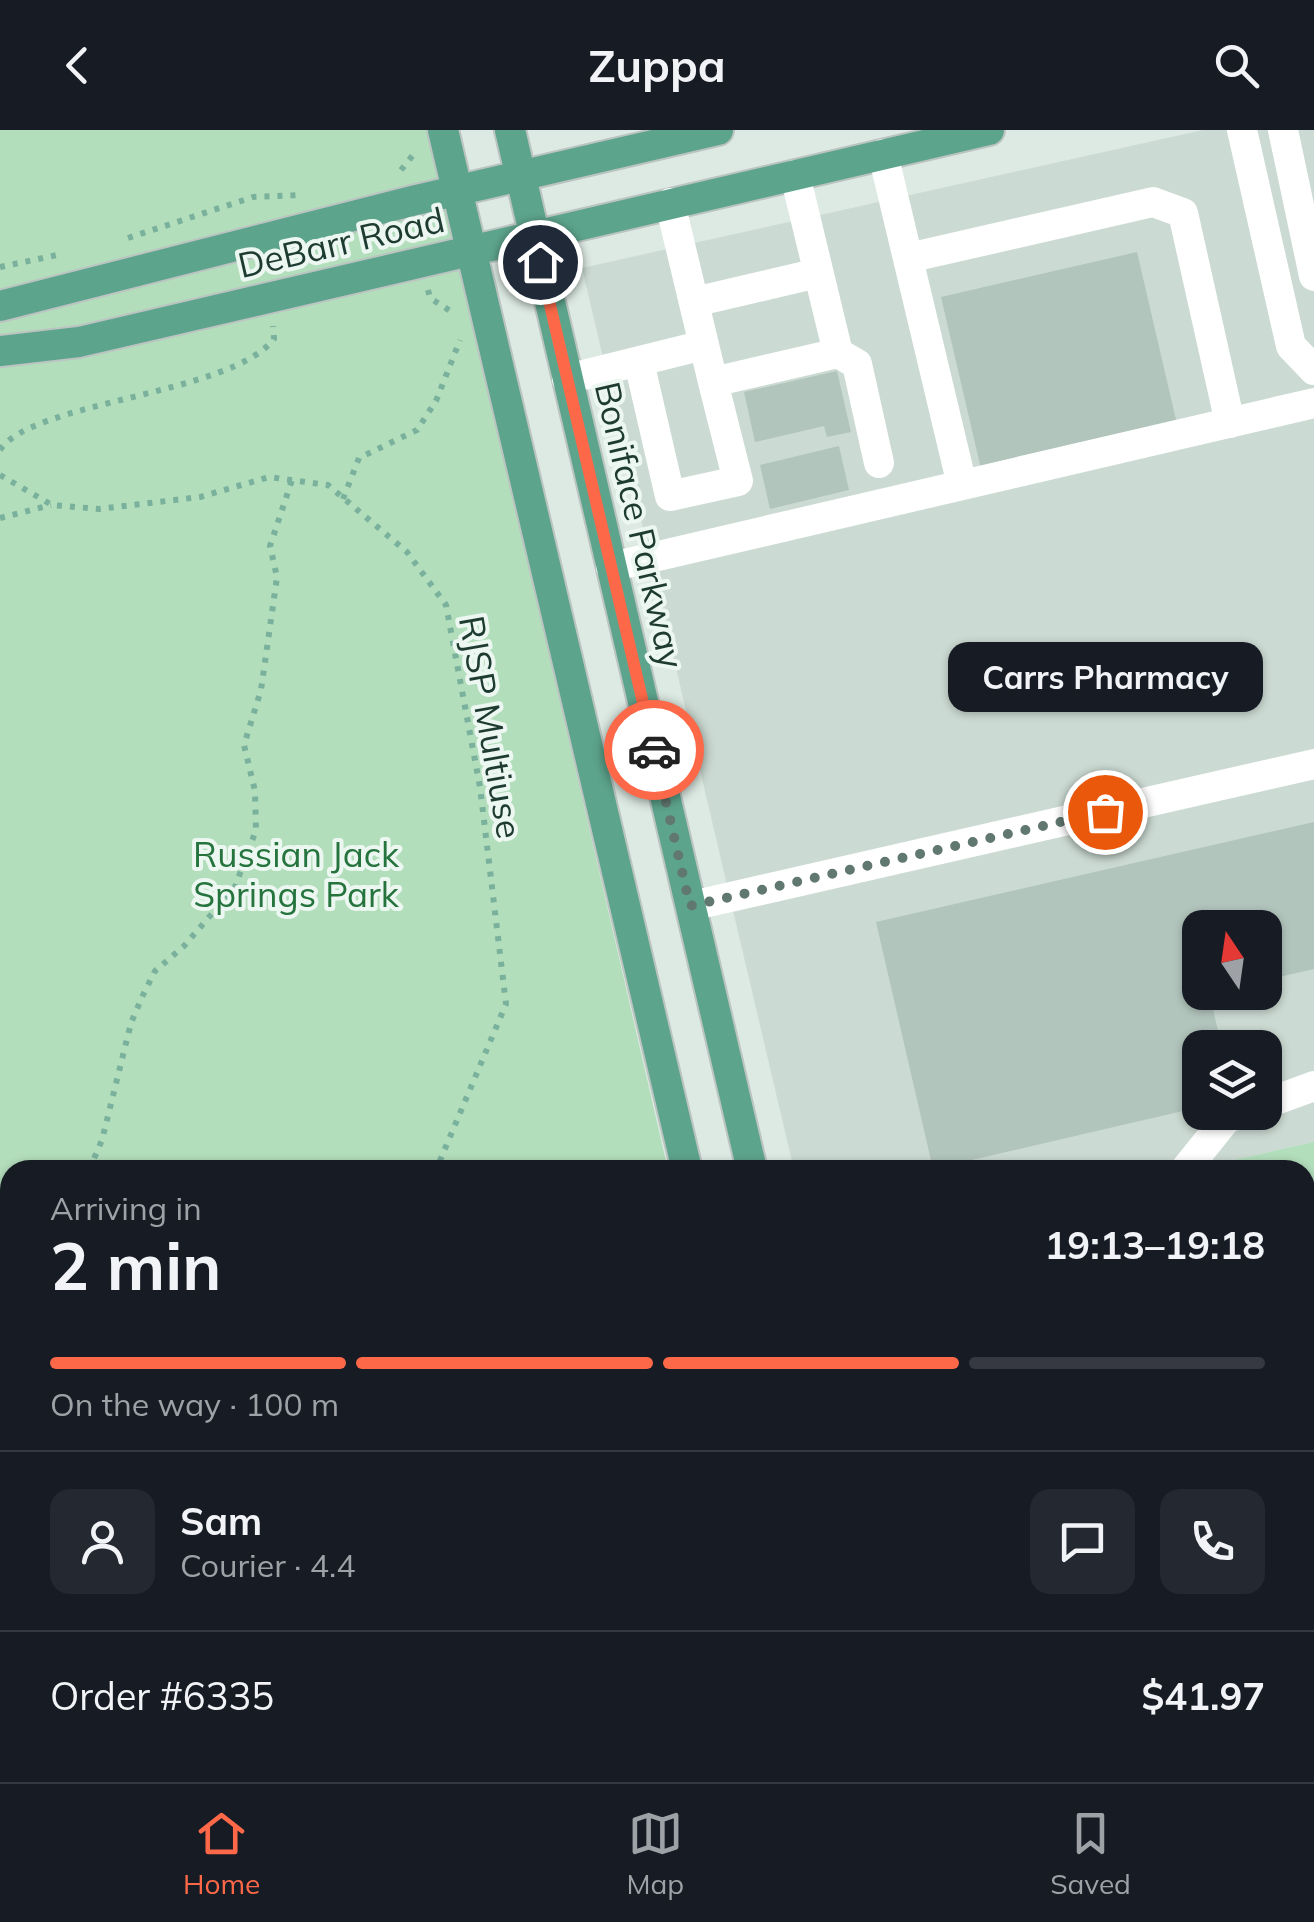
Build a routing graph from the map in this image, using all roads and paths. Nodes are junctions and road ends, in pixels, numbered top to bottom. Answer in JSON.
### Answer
{"nodes":[{"id":1,"x":510,"y":130,"type":"edge"},
{"id":2,"x":718,"y":130,"type":"edge"},
{"id":3,"x":989,"y":130,"type":"edge"},
{"id":4,"x":1242,"y":130,"type":"edge"},
{"id":5,"x":1283,"y":130,"type":"edge"},
{"id":6,"x":444,"y":136,"type":"edge"},
{"id":7,"x":883,"y":154,"type":"junction"},
{"id":8,"x":1302,"y":159,"type":"edge"},
{"id":9,"x":395,"y":174,"type":"dead end"},
{"id":10,"x":795,"y":175,"type":"junction"},
{"id":11,"x":521,"y":176,"type":"junction"},
{"id":12,"x":457,"y":190,"type":"junction"},
{"id":13,"x":304,"y":195,"type":"dead end"},
{"id":14,"x":670,"y":203,"type":"junction"},
{"id":15,"x":533,"y":234,"type":"junction"},
{"id":16,"x":116,"y":243,"type":"dead end"},
{"id":17,"x":471,"y":250,"type":"junction"},
{"id":18,"x":78,"y":251,"type":"dead end"},
{"id":19,"x":908,"y":258,"type":"junction"},
{"id":20,"x":0,"y":267,"type":"edge"},
{"id":21,"x":818,"y":273,"type":"junction"},
{"id":22,"x":1314,"y":276,"type":"edge"},
{"id":23,"x":430,"y":298,"type":"dead end"},
{"id":24,"x":694,"y":302,"type":"junction"},
{"id":25,"x":0,"y":306,"type":"edge"},
{"id":26,"x":273,"y":325,"type":"dead end"},
{"id":27,"x":704,"y":345,"type":"junction"},
{"id":28,"x":0,"y":351,"type":"edge"},
{"id":29,"x":838,"y":353,"type":"junction"},
{"id":30,"x":639,"y":362,"type":"junction"},
{"id":31,"x":1314,"y":370,"type":"edge"},
{"id":32,"x":567,"y":379,"type":"junction"},
{"id":33,"x":714,"y":382,"type":"junction"},
{"id":34,"x":1314,"y":403,"type":"edge"},
{"id":35,"x":1230,"y":423,"type":"junction"},
{"id":36,"x":0,"y":450,"type":"edge"},
{"id":37,"x":879,"y":463,"type":"dead end"},
{"id":38,"x":0,"y":475,"type":"edge"},
{"id":39,"x":292,"y":480,"type":"junction"},
{"id":40,"x":962,"y":485,"type":"junction"},
{"id":41,"x":711,"y":488,"type":"junction"},
{"id":42,"x":343,"y":498,"type":"junction"},
{"id":43,"x":52,"y":505,"type":"junction"},
{"id":44,"x":0,"y":518,"type":"edge"},
{"id":45,"x":723,"y":541,"type":"junction"},
{"id":46,"x":611,"y":567,"type":"junction"},
{"id":47,"x":1314,"y":764,"type":"edge"},
{"id":48,"x":690,"y":906,"type":"junction"},
{"id":49,"x":1314,"y":1086,"type":"edge"},
{"id":50,"x":1282,"y":1098,"type":"edge"},
{"id":51,"x":1217,"y":1130,"type":"edge"},
{"id":52,"x":93,"y":1160,"type":"edge"},
{"id":53,"x":440,"y":1160,"type":"edge"},
{"id":54,"x":685,"y":1160,"type":"edge"},
{"id":55,"x":750,"y":1160,"type":"edge"},
{"id":56,"x":1192,"y":1160,"type":"edge"},
{"id":57,"x":625,"y":1782,"type":"edge"},
{"id":58,"x":686,"y":1782,"type":"edge"}],
"edges":[{"from":1,"to":11,"type":"main road","name":"Boniface Parkway"},
{"from":2,"to":11,"type":"main road","name":"DeBarr Road"},
{"from":3,"to":7,"type":"main road","name":"DeBarr Road"},
{"from":4,"to":31,"type":"lane"},
{"from":5,"to":8,"type":"lane"},
{"from":6,"to":9,"type":"path"},
{"from":6,"to":12,"type":"main road"},
{"from":7,"to":10,"type":"main road","name":"DeBarr Road"},
{"from":7,"to":19,"type":"lane"},
{"from":8,"to":22,"type":"lane"},
{"from":10,"to":14,"type":"main road","name":"DeBarr Road"},
{"from":10,"to":21,"type":"lane"},
{"from":11,"to":12,"type":"main road","name":"DeBarr Road"},
{"from":11,"to":15,"type":"main road","name":"Boniface Parkway"},
{"from":12,"to":17,"type":"main road"},
{"from":12,"to":25,"type":"main road","name":"DeBarr Road"},
{"from":13,"to":16,"type":"path"},
{"from":14,"to":15,"type":"main road","name":"DeBarr Road"},
{"from":14,"to":24,"type":"lane"},
{"from":15,"to":17,"type":"main road","name":"DeBarr Road"},
{"from":15,"to":32,"type":"main road","name":"Boniface Parkway"},
{"from":17,"to":28,"type":"main road","name":"DeBarr Road"},
{"from":17,"to":54,"type":"main road"},
{"from":18,"to":20,"type":"path"},
{"from":19,"to":35,"type":"lane"},
{"from":19,"to":40,"type":"lane"},
{"from":21,"to":24,"type":"lane"},
{"from":21,"to":29,"type":"lane"},
{"from":23,"to":42,"type":"path"},
{"from":24,"to":27,"type":"lane"},
{"from":26,"to":36,"type":"path"},
{"from":27,"to":30,"type":"lane"},
{"from":27,"to":33,"type":"lane"},
{"from":29,"to":33,"type":"lane"},
{"from":29,"to":37,"type":"lane"},
{"from":30,"to":32,"type":"lane"},
{"from":30,"to":41,"type":"lane"},
{"from":32,"to":46,"type":"main road","name":"Boniface Parkway"},
{"from":33,"to":41,"type":"lane"},
{"from":34,"to":35,"type":"lane"},
{"from":35,"to":40,"type":"lane"},
{"from":38,"to":43,"type":"path","name":"RJSP Multiuse"},
{"from":39,"to":42,"type":"path","name":"RJSP Multiuse"},
{"from":39,"to":43,"type":"path","name":"RJSP Multiuse"},
{"from":39,"to":52,"type":"path"},
{"from":40,"to":45,"type":"lane"},
{"from":41,"to":45,"type":"lane"},
{"from":42,"to":53,"type":"path","name":"RJSP Multiuse"},
{"from":43,"to":44,"type":"path"},
{"from":45,"to":46,"type":"lane"},
{"from":46,"to":48,"type":"main road","name":"Boniface Parkway"},
{"from":47,"to":48,"type":"lane"},
{"from":48,"to":55,"type":"main road","name":"Boniface Parkway"},
{"from":49,"to":50,"type":"lane"},
{"from":51,"to":56,"type":"lane"},
{"from":57,"to":58,"type":"lane"}]}
